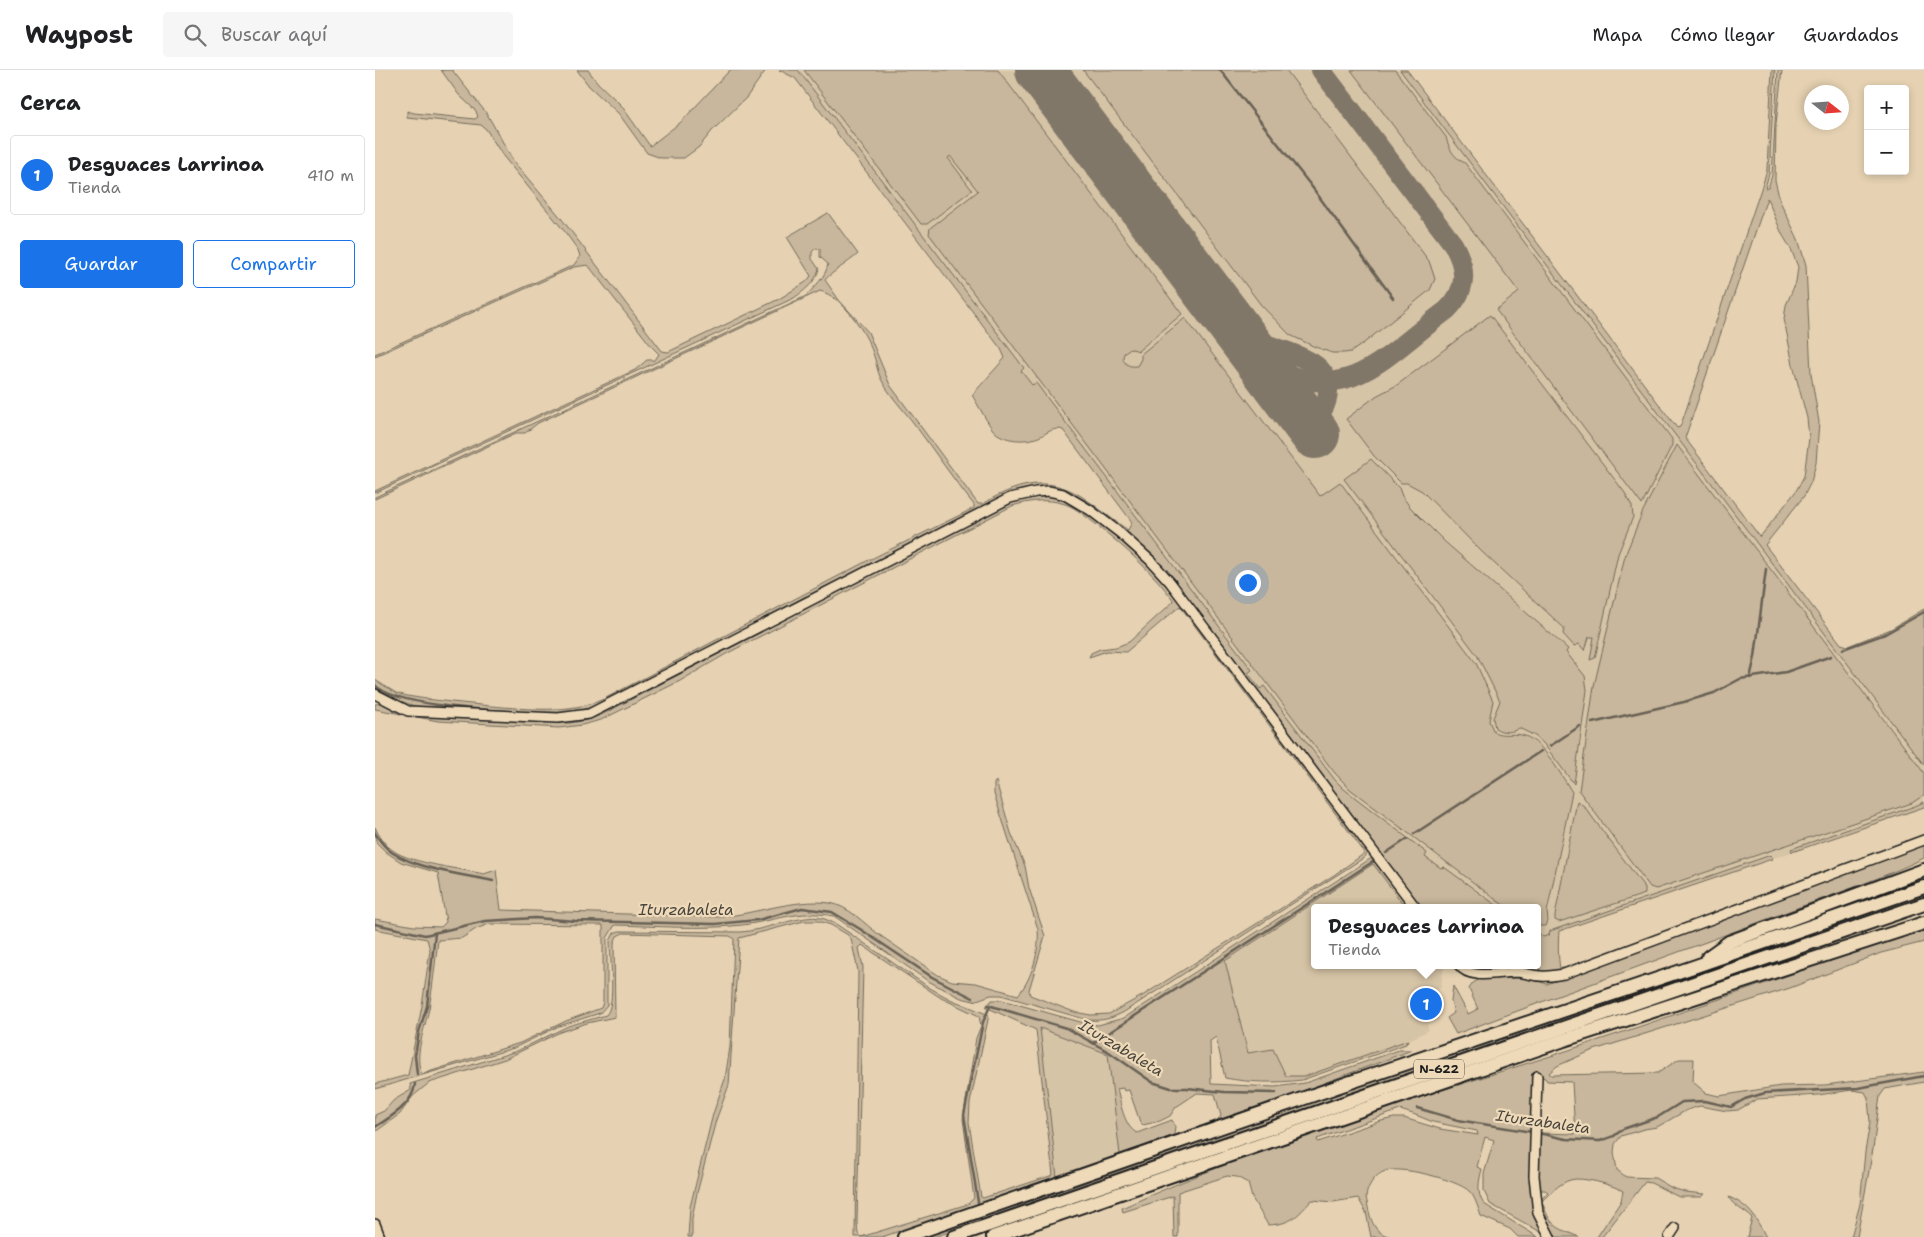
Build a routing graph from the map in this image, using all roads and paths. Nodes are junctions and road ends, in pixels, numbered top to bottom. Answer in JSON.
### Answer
{"nodes":[{"id":1,"x":375,"y":694,"type":"edge"},
{"id":2,"x":1924,"y":840,"type":"edge"},
{"id":3,"x":1924,"y":870,"type":"edge"},
{"id":4,"x":1924,"y":886,"type":"edge"},
{"id":5,"x":1413,"y":904,"type":"edge"},
{"id":6,"x":1924,"y":904,"type":"edge"},
{"id":7,"x":1924,"y":915,"type":"edge"},
{"id":8,"x":1924,"y":923,"type":"edge"},
{"id":9,"x":1693,"y":967,"type":"junction"},
{"id":10,"x":1461,"y":969,"type":"edge"},
{"id":11,"x":1705,"y":994,"type":"junction"},
{"id":12,"x":1537,"y":1076,"type":"dead end"},
{"id":13,"x":375,"y":1224,"type":"edge"},
{"id":14,"x":1675,"y":1228,"type":"dead end"},
{"id":15,"x":380,"y":1237,"type":"edge"},
{"id":16,"x":904,"y":1237,"type":"edge"},
{"id":17,"x":954,"y":1237,"type":"edge"},
{"id":18,"x":993,"y":1237,"type":"edge"},
{"id":19,"x":1550,"y":1237,"type":"edge"},
{"id":20,"x":1669,"y":1237,"type":"edge"}],
"edges":[{"from":1,"to":5,"type":"street"},
{"from":2,"to":10,"type":"street"},
{"from":3,"to":9,"type":"highway"},
{"from":4,"to":9,"type":"highway","number":"N-622"},
{"from":6,"to":17,"type":"highway","number":"N-622"},
{"from":7,"to":11,"type":"highway"},
{"from":8,"to":11,"type":"highway"},
{"from":9,"to":16,"type":"highway","number":"N-622"},
{"from":11,"to":18,"type":"highway"},
{"from":12,"to":19,"type":"street"},
{"from":13,"to":15,"type":"street"},
{"from":14,"to":20,"type":"street"}]}
